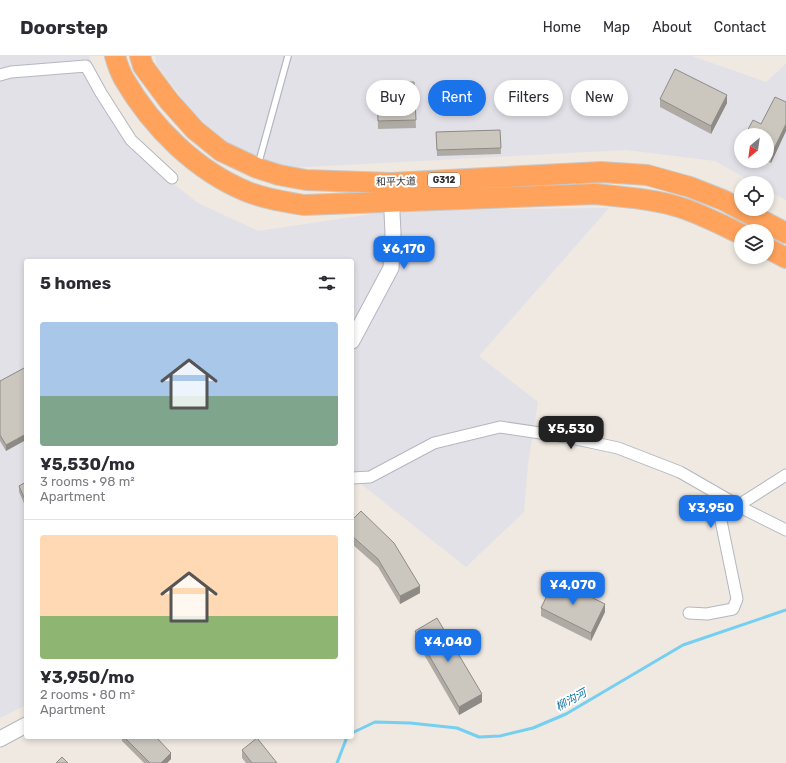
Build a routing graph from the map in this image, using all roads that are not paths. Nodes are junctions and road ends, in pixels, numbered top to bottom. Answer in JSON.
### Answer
{"nodes":[{"id":1,"x":115,"y":56,"type":"edge"},
{"id":2,"x":140,"y":56,"type":"edge"},
{"id":3,"x":288,"y":56,"type":"edge"},
{"id":4,"x":0,"y":75,"type":"edge"},
{"id":5,"x":257,"y":168,"type":"junction"},
{"id":6,"x":172,"y":178,"type":"dead end"},
{"id":7,"x":391,"y":192,"type":"junction"},
{"id":8,"x":734,"y":230,"type":"edge"},
{"id":9,"x":786,"y":233,"type":"edge"},
{"id":10,"x":774,"y":252,"type":"edge"},
{"id":11,"x":786,"y":258,"type":"edge"},
{"id":12,"x":354,"y":337,"type":"edge"},
{"id":13,"x":786,"y":476,"type":"edge"},
{"id":14,"x":354,"y":478,"type":"edge"},
{"id":15,"x":739,"y":505,"type":"junction"},
{"id":16,"x":786,"y":530,"type":"edge"},
{"id":17,"x":689,"y":613,"type":"dead end"},
{"id":18,"x":24,"y":726,"type":"edge"},
{"id":19,"x":0,"y":739,"type":"edge"}],
"edges":[{"from":1,"to":7,"type":"highway","name":"和平大道","number":"G312"},
{"from":2,"to":5,"type":"highway","name":"和平大道","number":"G312"},
{"from":3,"to":5,"type":"lane"},
{"from":4,"to":6,"type":"street"},
{"from":5,"to":7,"type":"highway","name":"和平大道","number":"G312"},
{"from":7,"to":8,"type":"highway","name":"和平大道","number":"G312"},
{"from":7,"to":9,"type":"highway","name":"和平大道","number":"G312"},
{"from":7,"to":12,"type":"street"},
{"from":10,"to":11,"type":"highway"},
{"from":13,"to":15,"type":"street"},
{"from":14,"to":15,"type":"street"},
{"from":15,"to":16,"type":"street"},
{"from":15,"to":17,"type":"street"},
{"from":18,"to":19,"type":"street"}]}
